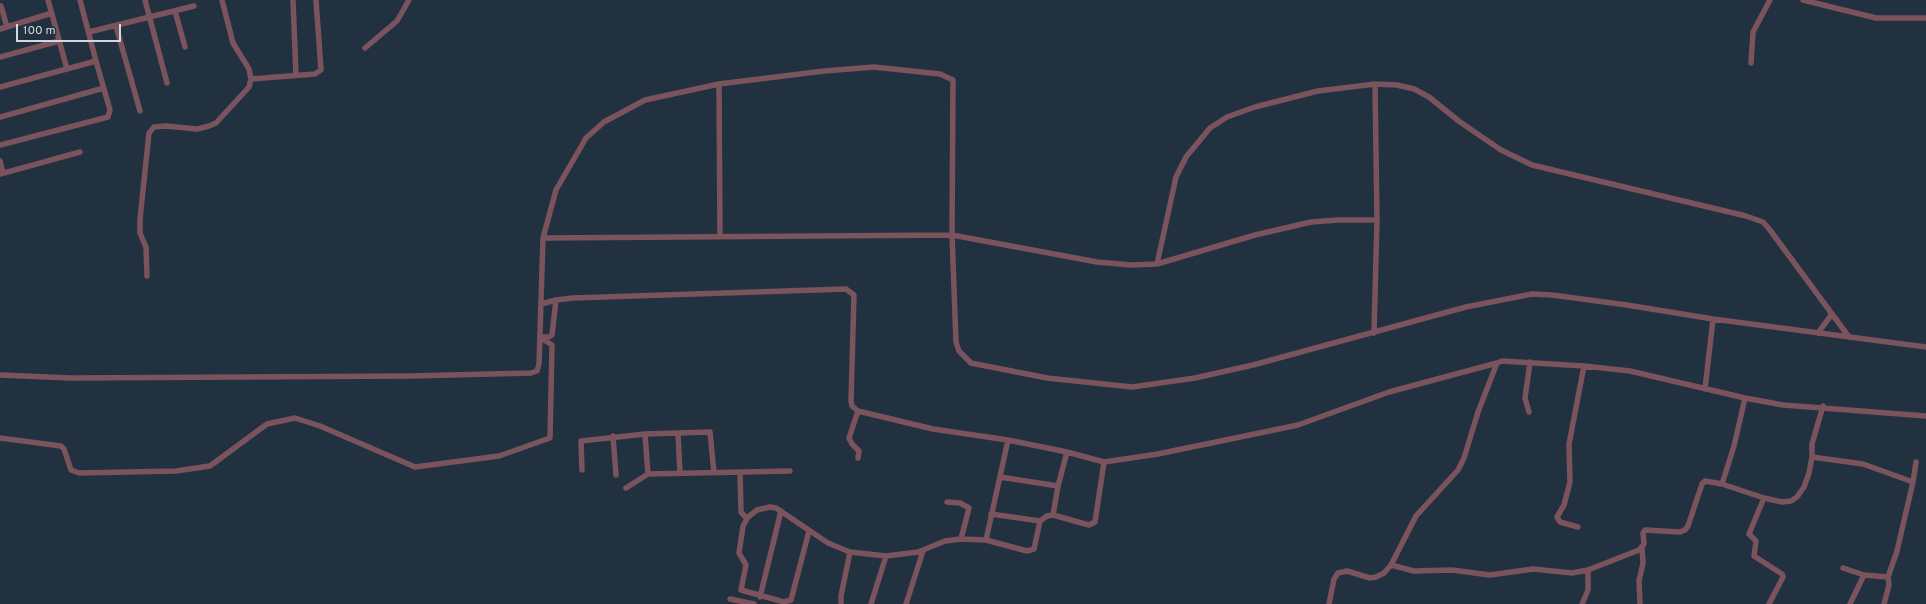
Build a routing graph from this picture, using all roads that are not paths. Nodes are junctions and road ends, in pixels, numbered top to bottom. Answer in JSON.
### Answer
{"nodes":[{"id":1,"x":48,"y":0,"type":"edge"},
{"id":2,"x":80,"y":0,"type":"edge"},
{"id":3,"x":145,"y":0,"type":"edge"},
{"id":4,"x":222,"y":0,"type":"edge"},
{"id":5,"x":293,"y":0,"type":"edge"},
{"id":6,"x":316,"y":0,"type":"edge"},
{"id":7,"x":409,"y":0,"type":"edge"},
{"id":8,"x":1770,"y":0,"type":"edge"},
{"id":9,"x":1803,"y":0,"type":"edge"},
{"id":10,"x":1,"y":6,"type":"edge"},
{"id":11,"x":194,"y":6,"type":"dead end"},
{"id":12,"x":175,"y":11,"type":"junction"},
{"id":13,"x":52,"y":13,"type":"junction"},
{"id":14,"x":150,"y":18,"type":"junction"},
{"id":15,"x":1926,"y":18,"type":"edge"},
{"id":16,"x":116,"y":26,"type":"junction"},
{"id":17,"x":7,"y":27,"type":"junction"},
{"id":18,"x":0,"y":29,"type":"edge"},
{"id":19,"x":89,"y":32,"type":"junction"},
{"id":20,"x":59,"y":41,"type":"junction"},
{"id":21,"x":185,"y":47,"type":"dead end"},
{"id":22,"x":365,"y":48,"type":"dead end"},
{"id":23,"x":0,"y":57,"type":"edge"},
{"id":24,"x":96,"y":61,"type":"junction"},
{"id":25,"x":1751,"y":63,"type":"dead end"},
{"id":26,"x":67,"y":68,"type":"junction"},
{"id":27,"x":296,"y":75,"type":"junction"},
{"id":28,"x":251,"y":79,"type":"junction"},
{"id":29,"x":167,"y":83,"type":"dead end"},
{"id":30,"x":719,"y":84,"type":"junction"},
{"id":31,"x":1374,"y":84,"type":"junction"},
{"id":32,"x":0,"y":87,"type":"edge"},
{"id":33,"x":104,"y":88,"type":"junction"},
{"id":34,"x":140,"y":111,"type":"dead end"},
{"id":35,"x":0,"y":117,"type":"edge"},
{"id":36,"x":0,"y":145,"type":"edge"},
{"id":37,"x":80,"y":152,"type":"dead end"},
{"id":38,"x":0,"y":161,"type":"edge"},
{"id":39,"x":2,"y":173,"type":"edge"},
{"id":40,"x":1377,"y":220,"type":"junction"},
{"id":41,"x":952,"y":235,"type":"junction"},
{"id":42,"x":720,"y":236,"type":"junction"},
{"id":43,"x":543,"y":238,"type":"junction"},
{"id":44,"x":1157,"y":264,"type":"junction"},
{"id":45,"x":147,"y":276,"type":"dead end"},
{"id":46,"x":556,"y":300,"type":"junction"},
{"id":47,"x":540,"y":304,"type":"junction"},
{"id":48,"x":1832,"y":314,"type":"junction"},
{"id":49,"x":1713,"y":319,"type":"junction"},
{"id":50,"x":1374,"y":333,"type":"junction"},
{"id":51,"x":1818,"y":333,"type":"junction"},
{"id":52,"x":541,"y":337,"type":"junction"},
{"id":53,"x":1849,"y":337,"type":"junction"},
{"id":54,"x":1926,"y":347,"type":"edge"},
{"id":55,"x":1530,"y":362,"type":"junction"},
{"id":56,"x":1497,"y":363,"type":"junction"},
{"id":57,"x":1584,"y":366,"type":"junction"},
{"id":58,"x":0,"y":375,"type":"edge"},
{"id":59,"x":1705,"y":389,"type":"junction"},
{"id":60,"x":1745,"y":398,"type":"junction"},
{"id":61,"x":1823,"y":406,"type":"junction"},
{"id":62,"x":858,"y":411,"type":"junction"},
{"id":63,"x":1529,"y":412,"type":"dead end"},
{"id":64,"x":1926,"y":416,"type":"edge"},
{"id":65,"x":678,"y":433,"type":"junction"},
{"id":66,"x":646,"y":434,"type":"junction"},
{"id":67,"x":613,"y":436,"type":"junction"},
{"id":68,"x":0,"y":438,"type":"edge"},
{"id":69,"x":1008,"y":440,"type":"junction"},
{"id":70,"x":1067,"y":452,"type":"junction"},
{"id":71,"x":858,"y":458,"type":"dead end"},
{"id":72,"x":1812,"y":458,"type":"junction"},
{"id":73,"x":1104,"y":462,"type":"junction"},
{"id":74,"x":1916,"y":462,"type":"dead end"},
{"id":75,"x":582,"y":470,"type":"dead end"},
{"id":76,"x":740,"y":472,"type":"junction"},
{"id":77,"x":790,"y":472,"type":"dead end"},
{"id":78,"x":680,"y":473,"type":"junction"},
{"id":79,"x":714,"y":473,"type":"junction"},
{"id":80,"x":648,"y":474,"type":"junction"},
{"id":81,"x":616,"y":475,"type":"dead end"},
{"id":82,"x":1000,"y":477,"type":"junction"},
{"id":83,"x":1913,"y":482,"type":"junction"},
{"id":84,"x":1722,"y":484,"type":"junction"},
{"id":85,"x":1058,"y":486,"type":"junction"},
{"id":86,"x":626,"y":488,"type":"dead end"},
{"id":87,"x":1764,"y":498,"type":"junction"},
{"id":88,"x":947,"y":502,"type":"dead end"},
{"id":89,"x":781,"y":511,"type":"junction"},
{"id":90,"x":991,"y":514,"type":"junction"},
{"id":91,"x":1053,"y":515,"type":"junction"},
{"id":92,"x":747,"y":519,"type":"junction"},
{"id":93,"x":1040,"y":521,"type":"junction"},
{"id":94,"x":1578,"y":527,"type":"dead end"},
{"id":95,"x":809,"y":531,"type":"junction"},
{"id":96,"x":961,"y":539,"type":"junction"},
{"id":97,"x":986,"y":540,"type":"junction"},
{"id":98,"x":1642,"y":548,"type":"junction"},
{"id":99,"x":923,"y":551,"type":"junction"},
{"id":100,"x":850,"y":552,"type":"junction"},
{"id":101,"x":886,"y":556,"type":"junction"},
{"id":102,"x":1391,"y":565,"type":"junction"},
{"id":103,"x":1843,"y":568,"type":"dead end"},
{"id":104,"x":1588,"y":570,"type":"junction"},
{"id":105,"x":1864,"y":575,"type":"junction"},
{"id":106,"x":1888,"y":577,"type":"junction"},
{"id":107,"x":760,"y":597,"type":"junction"},
{"id":108,"x":730,"y":599,"type":"dead end"},
{"id":109,"x":754,"y":604,"type":"edge"},
{"id":110,"x":841,"y":604,"type":"edge"},
{"id":111,"x":872,"y":604,"type":"edge"},
{"id":112,"x":906,"y":604,"type":"edge"},
{"id":113,"x":1329,"y":604,"type":"edge"},
{"id":114,"x":1582,"y":604,"type":"edge"},
{"id":115,"x":1640,"y":604,"type":"edge"},
{"id":116,"x":1769,"y":604,"type":"edge"},
{"id":117,"x":1850,"y":604,"type":"edge"},
{"id":118,"x":1884,"y":604,"type":"edge"}],
"edges":[{"from":1,"to":13,"type":"street"},
{"from":2,"to":19,"type":"street"},
{"from":3,"to":14,"type":"street"},
{"from":4,"to":28,"type":"street"},
{"from":5,"to":27,"type":"street"},
{"from":6,"to":27,"type":"street"},
{"from":7,"to":22,"type":"street"},
{"from":8,"to":25,"type":"street"},
{"from":9,"to":15,"type":"street"},
{"from":10,"to":17,"type":"street"},
{"from":11,"to":12,"type":"street"},
{"from":12,"to":14,"type":"street"},
{"from":12,"to":21,"type":"street"},
{"from":13,"to":17,"type":"street"},
{"from":13,"to":20,"type":"street"},
{"from":14,"to":16,"type":"street"},
{"from":14,"to":29,"type":"street"},
{"from":16,"to":19,"type":"street"},
{"from":16,"to":34,"type":"street"},
{"from":17,"to":18,"type":"street"},
{"from":19,"to":24,"type":"street"},
{"from":20,"to":23,"type":"street"},
{"from":20,"to":26,"type":"street"},
{"from":24,"to":26,"type":"street"},
{"from":24,"to":33,"type":"street"},
{"from":26,"to":32,"type":"street"},
{"from":27,"to":28,"type":"street"},
{"from":28,"to":45,"type":"street"},
{"from":30,"to":41,"type":"street"},
{"from":30,"to":42,"type":"street"},
{"from":30,"to":43,"type":"street"},
{"from":31,"to":40,"type":"street"},
{"from":31,"to":44,"type":"street"},
{"from":31,"to":48,"type":"street"},
{"from":33,"to":35,"type":"street"},
{"from":33,"to":36,"type":"street"},
{"from":37,"to":39,"type":"street"},
{"from":38,"to":39,"type":"street"},
{"from":40,"to":44,"type":"street"},
{"from":40,"to":50,"type":"street"},
{"from":41,"to":42,"type":"street"},
{"from":41,"to":44,"type":"street"},
{"from":41,"to":50,"type":"street"},
{"from":42,"to":43,"type":"street"},
{"from":43,"to":47,"type":"street"},
{"from":46,"to":47,"type":"street"},
{"from":46,"to":52,"type":"street"},
{"from":46,"to":62,"type":"street"},
{"from":47,"to":52,"type":"street"},
{"from":48,"to":51,"type":"street"},
{"from":48,"to":53,"type":"street"},
{"from":49,"to":50,"type":"street"},
{"from":49,"to":51,"type":"street"},
{"from":49,"to":59,"type":"street"},
{"from":51,"to":53,"type":"street"},
{"from":52,"to":58,"type":"street"},
{"from":52,"to":68,"type":"street"},
{"from":53,"to":54,"type":"street"},
{"from":55,"to":56,"type":"street"},
{"from":55,"to":57,"type":"street"},
{"from":55,"to":63,"type":"street"},
{"from":56,"to":73,"type":"street"},
{"from":56,"to":102,"type":"street"},
{"from":57,"to":59,"type":"street"},
{"from":57,"to":94,"type":"street"},
{"from":59,"to":60,"type":"street"},
{"from":60,"to":61,"type":"street"},
{"from":60,"to":84,"type":"street"},
{"from":61,"to":64,"type":"street"},
{"from":61,"to":72,"type":"street"},
{"from":62,"to":69,"type":"street"},
{"from":62,"to":71,"type":"street"},
{"from":65,"to":66,"type":"street"},
{"from":65,"to":78,"type":"street"},
{"from":65,"to":79,"type":"street"},
{"from":66,"to":67,"type":"street"},
{"from":66,"to":80,"type":"street"},
{"from":67,"to":75,"type":"street"},
{"from":67,"to":81,"type":"street"},
{"from":69,"to":70,"type":"street"},
{"from":69,"to":82,"type":"street"},
{"from":70,"to":73,"type":"street"},
{"from":70,"to":85,"type":"street"},
{"from":72,"to":83,"type":"street"},
{"from":72,"to":87,"type":"street"},
{"from":73,"to":91,"type":"street"},
{"from":74,"to":83,"type":"street"},
{"from":76,"to":77,"type":"street"},
{"from":76,"to":79,"type":"street"},
{"from":76,"to":92,"type":"street"},
{"from":78,"to":79,"type":"street"},
{"from":78,"to":80,"type":"street"},
{"from":80,"to":86,"type":"street"},
{"from":82,"to":85,"type":"street"},
{"from":82,"to":90,"type":"street"},
{"from":83,"to":106,"type":"street"},
{"from":84,"to":87,"type":"street"},
{"from":84,"to":98,"type":"street"},
{"from":85,"to":91,"type":"street"},
{"from":87,"to":116,"type":"street"},
{"from":88,"to":96,"type":"street"},
{"from":89,"to":92,"type":"street"},
{"from":89,"to":95,"type":"street"},
{"from":89,"to":107,"type":"street"},
{"from":90,"to":93,"type":"street"},
{"from":90,"to":97,"type":"street"},
{"from":91,"to":93,"type":"street"},
{"from":92,"to":107,"type":"street"},
{"from":93,"to":97,"type":"street"},
{"from":95,"to":100,"type":"street"},
{"from":95,"to":107,"type":"street"},
{"from":96,"to":97,"type":"street"},
{"from":96,"to":99,"type":"street"},
{"from":98,"to":104,"type":"street"},
{"from":98,"to":115,"type":"street"},
{"from":99,"to":101,"type":"street"},
{"from":99,"to":112,"type":"street"},
{"from":100,"to":101,"type":"street"},
{"from":100,"to":110,"type":"street"},
{"from":101,"to":111,"type":"street"},
{"from":102,"to":104,"type":"street"},
{"from":102,"to":113,"type":"street"},
{"from":103,"to":105,"type":"street"},
{"from":104,"to":114,"type":"street"},
{"from":105,"to":106,"type":"street"},
{"from":105,"to":117,"type":"street"},
{"from":106,"to":118,"type":"street"},
{"from":108,"to":109,"type":"street"}]}
